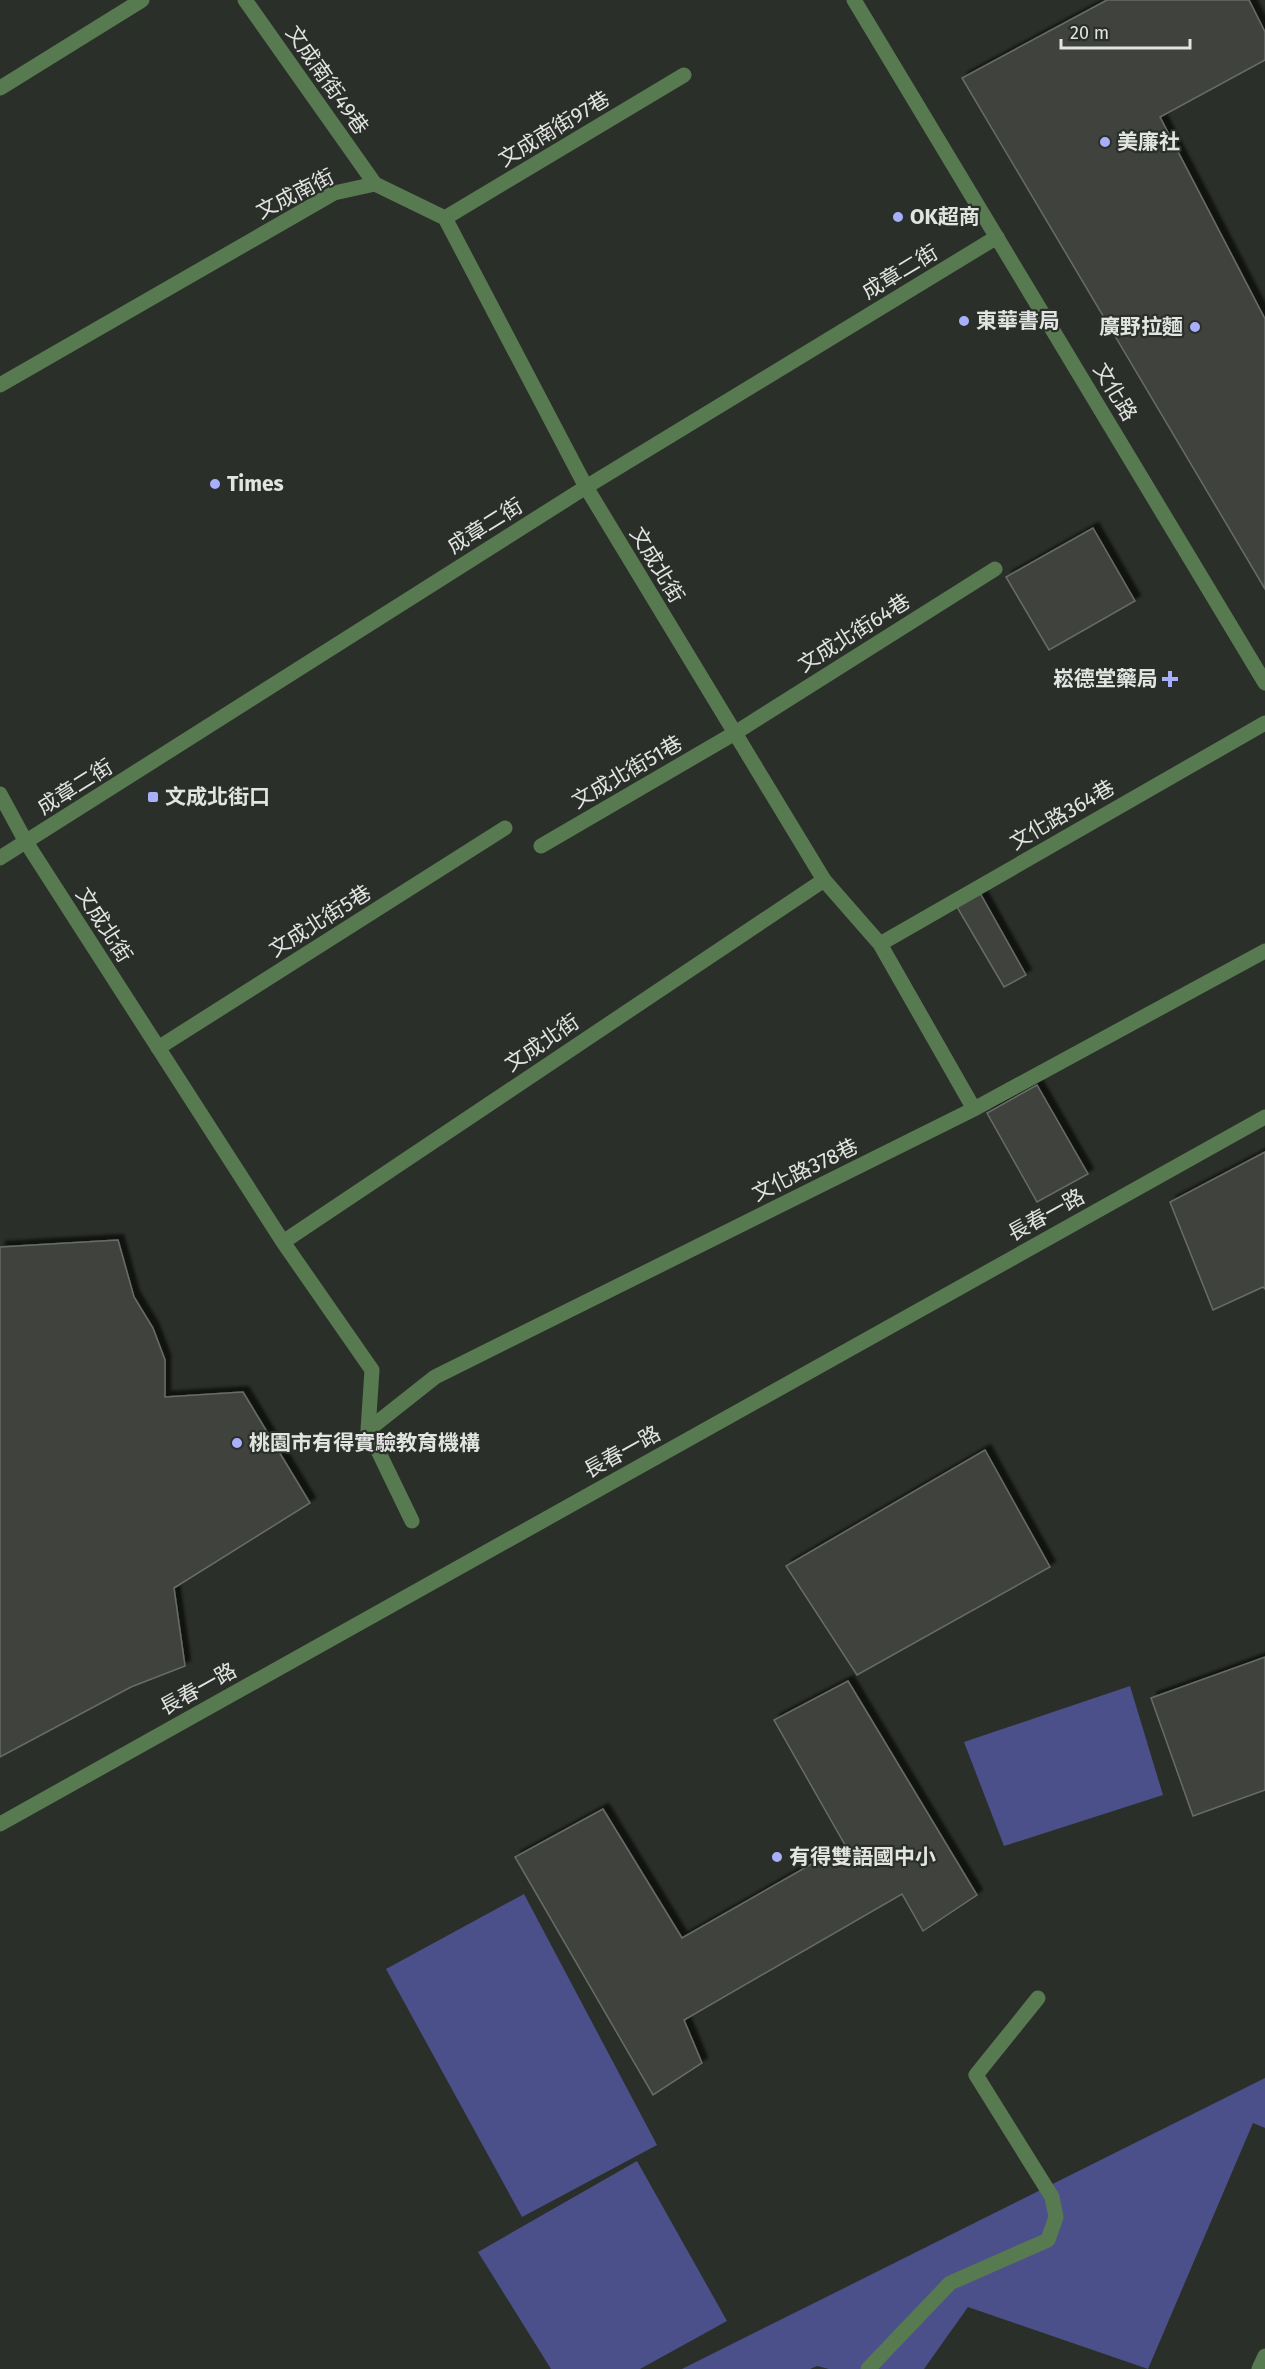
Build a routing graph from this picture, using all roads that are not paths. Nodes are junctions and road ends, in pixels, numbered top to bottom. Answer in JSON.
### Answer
{"nodes":[{"id":1,"x":142,"y":0,"type":"edge"},
{"id":2,"x":245,"y":0,"type":"edge"},
{"id":3,"x":854,"y":0,"type":"edge"},
{"id":4,"x":684,"y":75,"type":"dead end"},
{"id":5,"x":0,"y":88,"type":"edge"},
{"id":6,"x":375,"y":184,"type":"junction"},
{"id":7,"x":445,"y":218,"type":"junction"},
{"id":8,"x":997,"y":237,"type":"junction"},
{"id":9,"x":0,"y":385,"type":"edge"},
{"id":10,"x":586,"y":487,"type":"junction"},
{"id":11,"x":994,"y":568,"type":"dead end"},
{"id":12,"x":1265,"y":683,"type":"edge"},
{"id":13,"x":1265,"y":723,"type":"edge"},
{"id":14,"x":735,"y":733,"type":"junction"},
{"id":15,"x":0,"y":794,"type":"edge"},
{"id":16,"x":504,"y":828,"type":"dead end"},
{"id":17,"x":26,"y":843,"type":"junction"},
{"id":18,"x":541,"y":846,"type":"dead end"},
{"id":19,"x":0,"y":858,"type":"edge"},
{"id":20,"x":824,"y":880,"type":"junction"},
{"id":21,"x":880,"y":944,"type":"junction"},
{"id":22,"x":1265,"y":951,"type":"edge"},
{"id":23,"x":158,"y":1048,"type":"junction"},
{"id":24,"x":974,"y":1109,"type":"junction"},
{"id":25,"x":1265,"y":1117,"type":"edge"},
{"id":26,"x":283,"y":1242,"type":"junction"},
{"id":27,"x":368,"y":1430,"type":"junction"},
{"id":28,"x":412,"y":1521,"type":"dead end"},
{"id":29,"x":0,"y":1824,"type":"edge"},
{"id":30,"x":1038,"y":1998,"type":"dead end"},
{"id":31,"x":1265,"y":2356,"type":"edge"},
{"id":32,"x":868,"y":2369,"type":"edge"},
{"id":33,"x":1259,"y":2369,"type":"edge"}],
"edges":[{"from":1,"to":5,"type":"street"},
{"from":2,"to":6,"type":"street","name":"文成南街49巷"},
{"from":3,"to":8,"type":"street","name":"文化路"},
{"from":4,"to":7,"type":"street","name":"文成南街97巷"},
{"from":6,"to":7,"type":"street"},
{"from":6,"to":9,"type":"street","name":"文成南街"},
{"from":7,"to":10,"type":"street"},
{"from":8,"to":10,"type":"street","name":"成章二街"},
{"from":8,"to":12,"type":"street","name":"文化路"},
{"from":10,"to":14,"type":"street","name":"文成北街"},
{"from":10,"to":17,"type":"street","name":"成章二街"},
{"from":11,"to":14,"type":"street","name":"文成北街64巷"},
{"from":13,"to":21,"type":"street","name":"文化路364巷"},
{"from":14,"to":18,"type":"street","name":"文成北街51巷"},
{"from":14,"to":20,"type":"street","name":"文成北街"},
{"from":15,"to":17,"type":"street"},
{"from":16,"to":23,"type":"street","name":"文成北街5巷"},
{"from":17,"to":19,"type":"street","name":"成章二街"},
{"from":17,"to":23,"type":"street","name":"文成北街"},
{"from":20,"to":21,"type":"street","name":"文成北街"},
{"from":20,"to":26,"type":"street","name":"文成北街"},
{"from":21,"to":24,"type":"street","name":"文成北街"},
{"from":22,"to":24,"type":"street","name":"文化路378巷"},
{"from":23,"to":26,"type":"street","name":"文成北街"},
{"from":24,"to":27,"type":"street","name":"文化路378巷"},
{"from":25,"to":29,"type":"street","name":"長春一路"},
{"from":26,"to":27,"type":"street","name":"文成北街"},
{"from":27,"to":28,"type":"street","name":"文成北街"},
{"from":30,"to":32,"type":"street"},
{"from":31,"to":33,"type":"street"}]}
